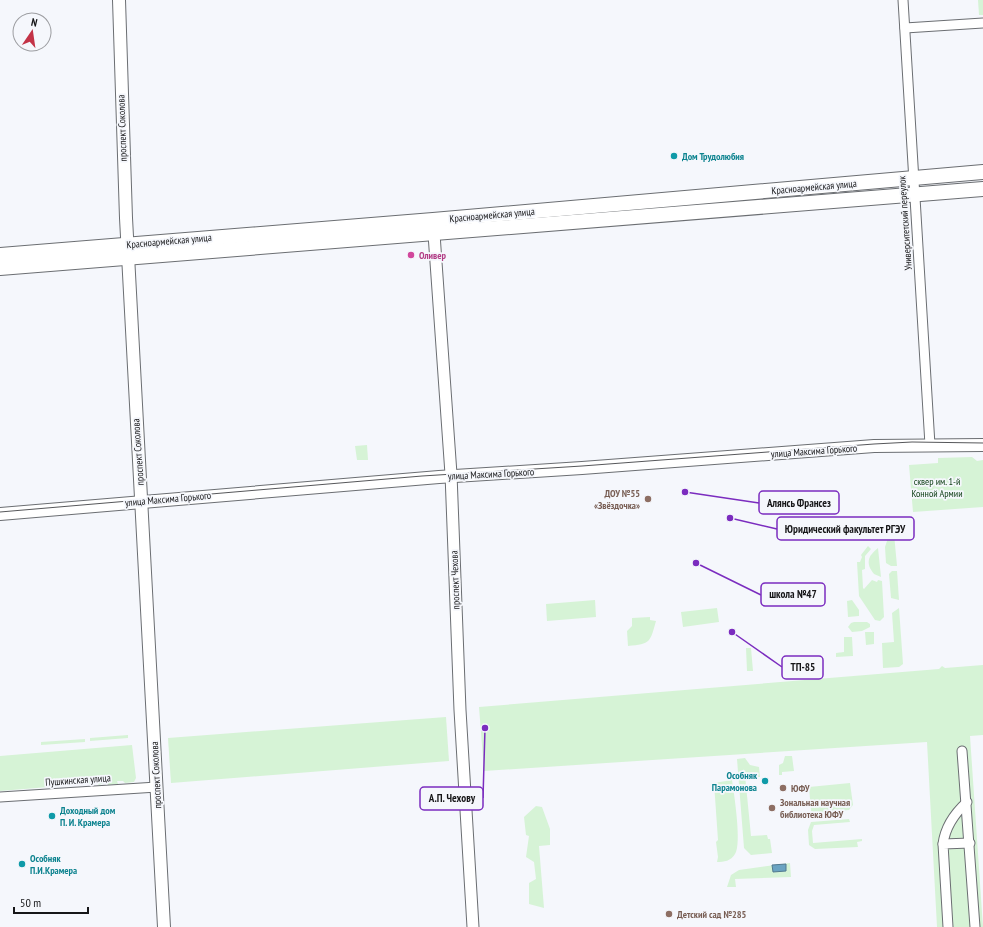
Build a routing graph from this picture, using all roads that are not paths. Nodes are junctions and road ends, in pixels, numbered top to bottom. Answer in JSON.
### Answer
{"nodes":[{"id":1,"x":119,"y":0,"type":"edge"},
{"id":2,"x":903,"y":0,"type":"edge"},
{"id":3,"x":983,"y":23,"type":"edge"},
{"id":4,"x":905,"y":28,"type":"junction"},
{"id":5,"x":983,"y":172,"type":"edge"},
{"id":6,"x":913,"y":178,"type":"junction"},
{"id":7,"x":983,"y":189,"type":"edge"},
{"id":8,"x":914,"y":195,"type":"junction"},
{"id":9,"x":434,"y":234,"type":"junction"},
{"id":10,"x":127,"y":251,"type":"junction"},
{"id":11,"x":0,"y":255,"type":"edge"},
{"id":12,"x":0,"y":268,"type":"edge"},
{"id":13,"x":930,"y":445,"type":"junction"},
{"id":14,"x":983,"y":445,"type":"edge"},
{"id":15,"x":451,"y":476,"type":"junction"},
{"id":16,"x":142,"y":502,"type":"junction"},
{"id":17,"x":0,"y":514,"type":"edge"},
{"id":18,"x":962,"y":751,"type":"dead end"},
{"id":19,"x":157,"y":786,"type":"junction"},
{"id":20,"x":0,"y":796,"type":"edge"},
{"id":21,"x":967,"y":802,"type":"junction"},
{"id":22,"x":970,"y":843,"type":"junction"},
{"id":23,"x":943,"y":844,"type":"junction"},
{"id":24,"x":164,"y":927,"type":"edge"},
{"id":25,"x":473,"y":927,"type":"edge"},
{"id":26,"x":948,"y":927,"type":"edge"},
{"id":27,"x":975,"y":927,"type":"edge"}],
"edges":[{"from":1,"to":10,"type":"main road","name":"проспект Соколова"},
{"from":2,"to":4,"type":"street","name":"Университетский переулок"},
{"from":3,"to":4,"type":"street"},
{"from":4,"to":6,"type":"street","name":"Университетский переулок"},
{"from":5,"to":6,"type":"main road","name":"Красноармейская улица"},
{"from":6,"to":8,"type":"street","name":"Университетский переулок"},
{"from":6,"to":10,"type":"main road","name":"Красноармейская улица"},
{"from":7,"to":8,"type":"main road","name":"Красноармейская улица"},
{"from":8,"to":9,"type":"main road","name":"Красноармейская улица"},
{"from":8,"to":13,"type":"street","name":"Университетский переулок"},
{"from":9,"to":10,"type":"main road","name":"Красноармейская улица"},
{"from":9,"to":15,"type":"street","name":"проспект Чехова"},
{"from":10,"to":11,"type":"main road","name":"Красноармейская улица"},
{"from":10,"to":12,"type":"main road","name":"Красноармейская улица"},
{"from":10,"to":16,"type":"main road","name":"проспект Соколова"},
{"from":13,"to":14,"type":"main road","name":"улица Максима Горького"},
{"from":13,"to":15,"type":"main road","name":"улица Максима Горького"},
{"from":15,"to":16,"type":"main road","name":"улица Максима Горького"},
{"from":15,"to":25,"type":"street","name":"проспект Чехова"},
{"from":16,"to":17,"type":"main road","name":"улица Максима Горького"},
{"from":16,"to":19,"type":"main road","name":"проспект Соколова"},
{"from":18,"to":21,"type":"street"},
{"from":19,"to":20,"type":"street","name":"Пушкинская улица"},
{"from":19,"to":24,"type":"main road","name":"проспект Соколова"},
{"from":21,"to":22,"type":"street"},
{"from":21,"to":23,"type":"street"},
{"from":22,"to":23,"type":"street"},
{"from":22,"to":27,"type":"street"},
{"from":23,"to":26,"type":"street"}]}
